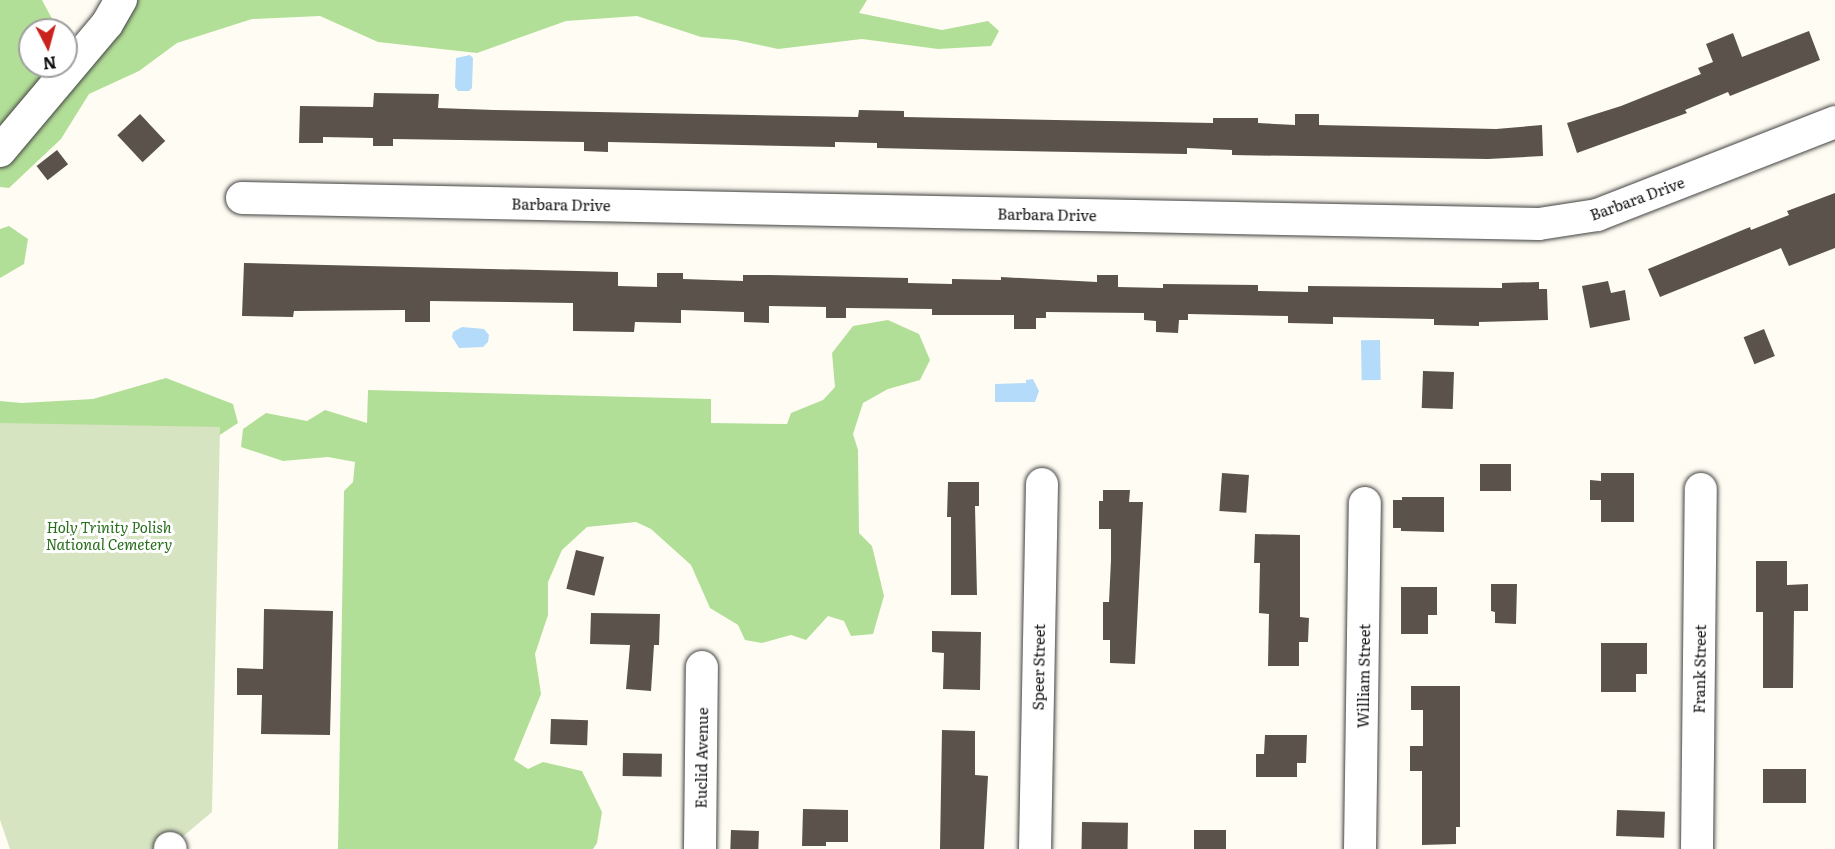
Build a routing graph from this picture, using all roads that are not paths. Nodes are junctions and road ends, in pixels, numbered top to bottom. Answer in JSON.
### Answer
{"nodes":[{"id":1,"x":121,"y":0,"type":"edge"},
{"id":2,"x":1835,"y":122,"type":"edge"},
{"id":3,"x":0,"y":151,"type":"edge"},
{"id":4,"x":242,"y":198,"type":"dead end"},
{"id":5,"x":1042,"y":484,"type":"dead end"},
{"id":6,"x":1701,"y":489,"type":"dead end"},
{"id":7,"x":1365,"y":503,"type":"dead end"},
{"id":8,"x":702,"y":667,"type":"dead end"},
{"id":9,"x":700,"y":849,"type":"edge"},
{"id":10,"x":1035,"y":849,"type":"edge"},
{"id":11,"x":1360,"y":849,"type":"edge"},
{"id":12,"x":1697,"y":849,"type":"edge"}],
"edges":[{"from":1,"to":3,"type":"street"},
{"from":2,"to":4,"type":"street","name":"Barbara Drive"},
{"from":5,"to":10,"type":"street","name":"Speer Street"},
{"from":6,"to":12,"type":"street","name":"Frank Street"},
{"from":7,"to":11,"type":"street","name":"William Street"},
{"from":8,"to":9,"type":"street","name":"Euclid Avenue"}]}
